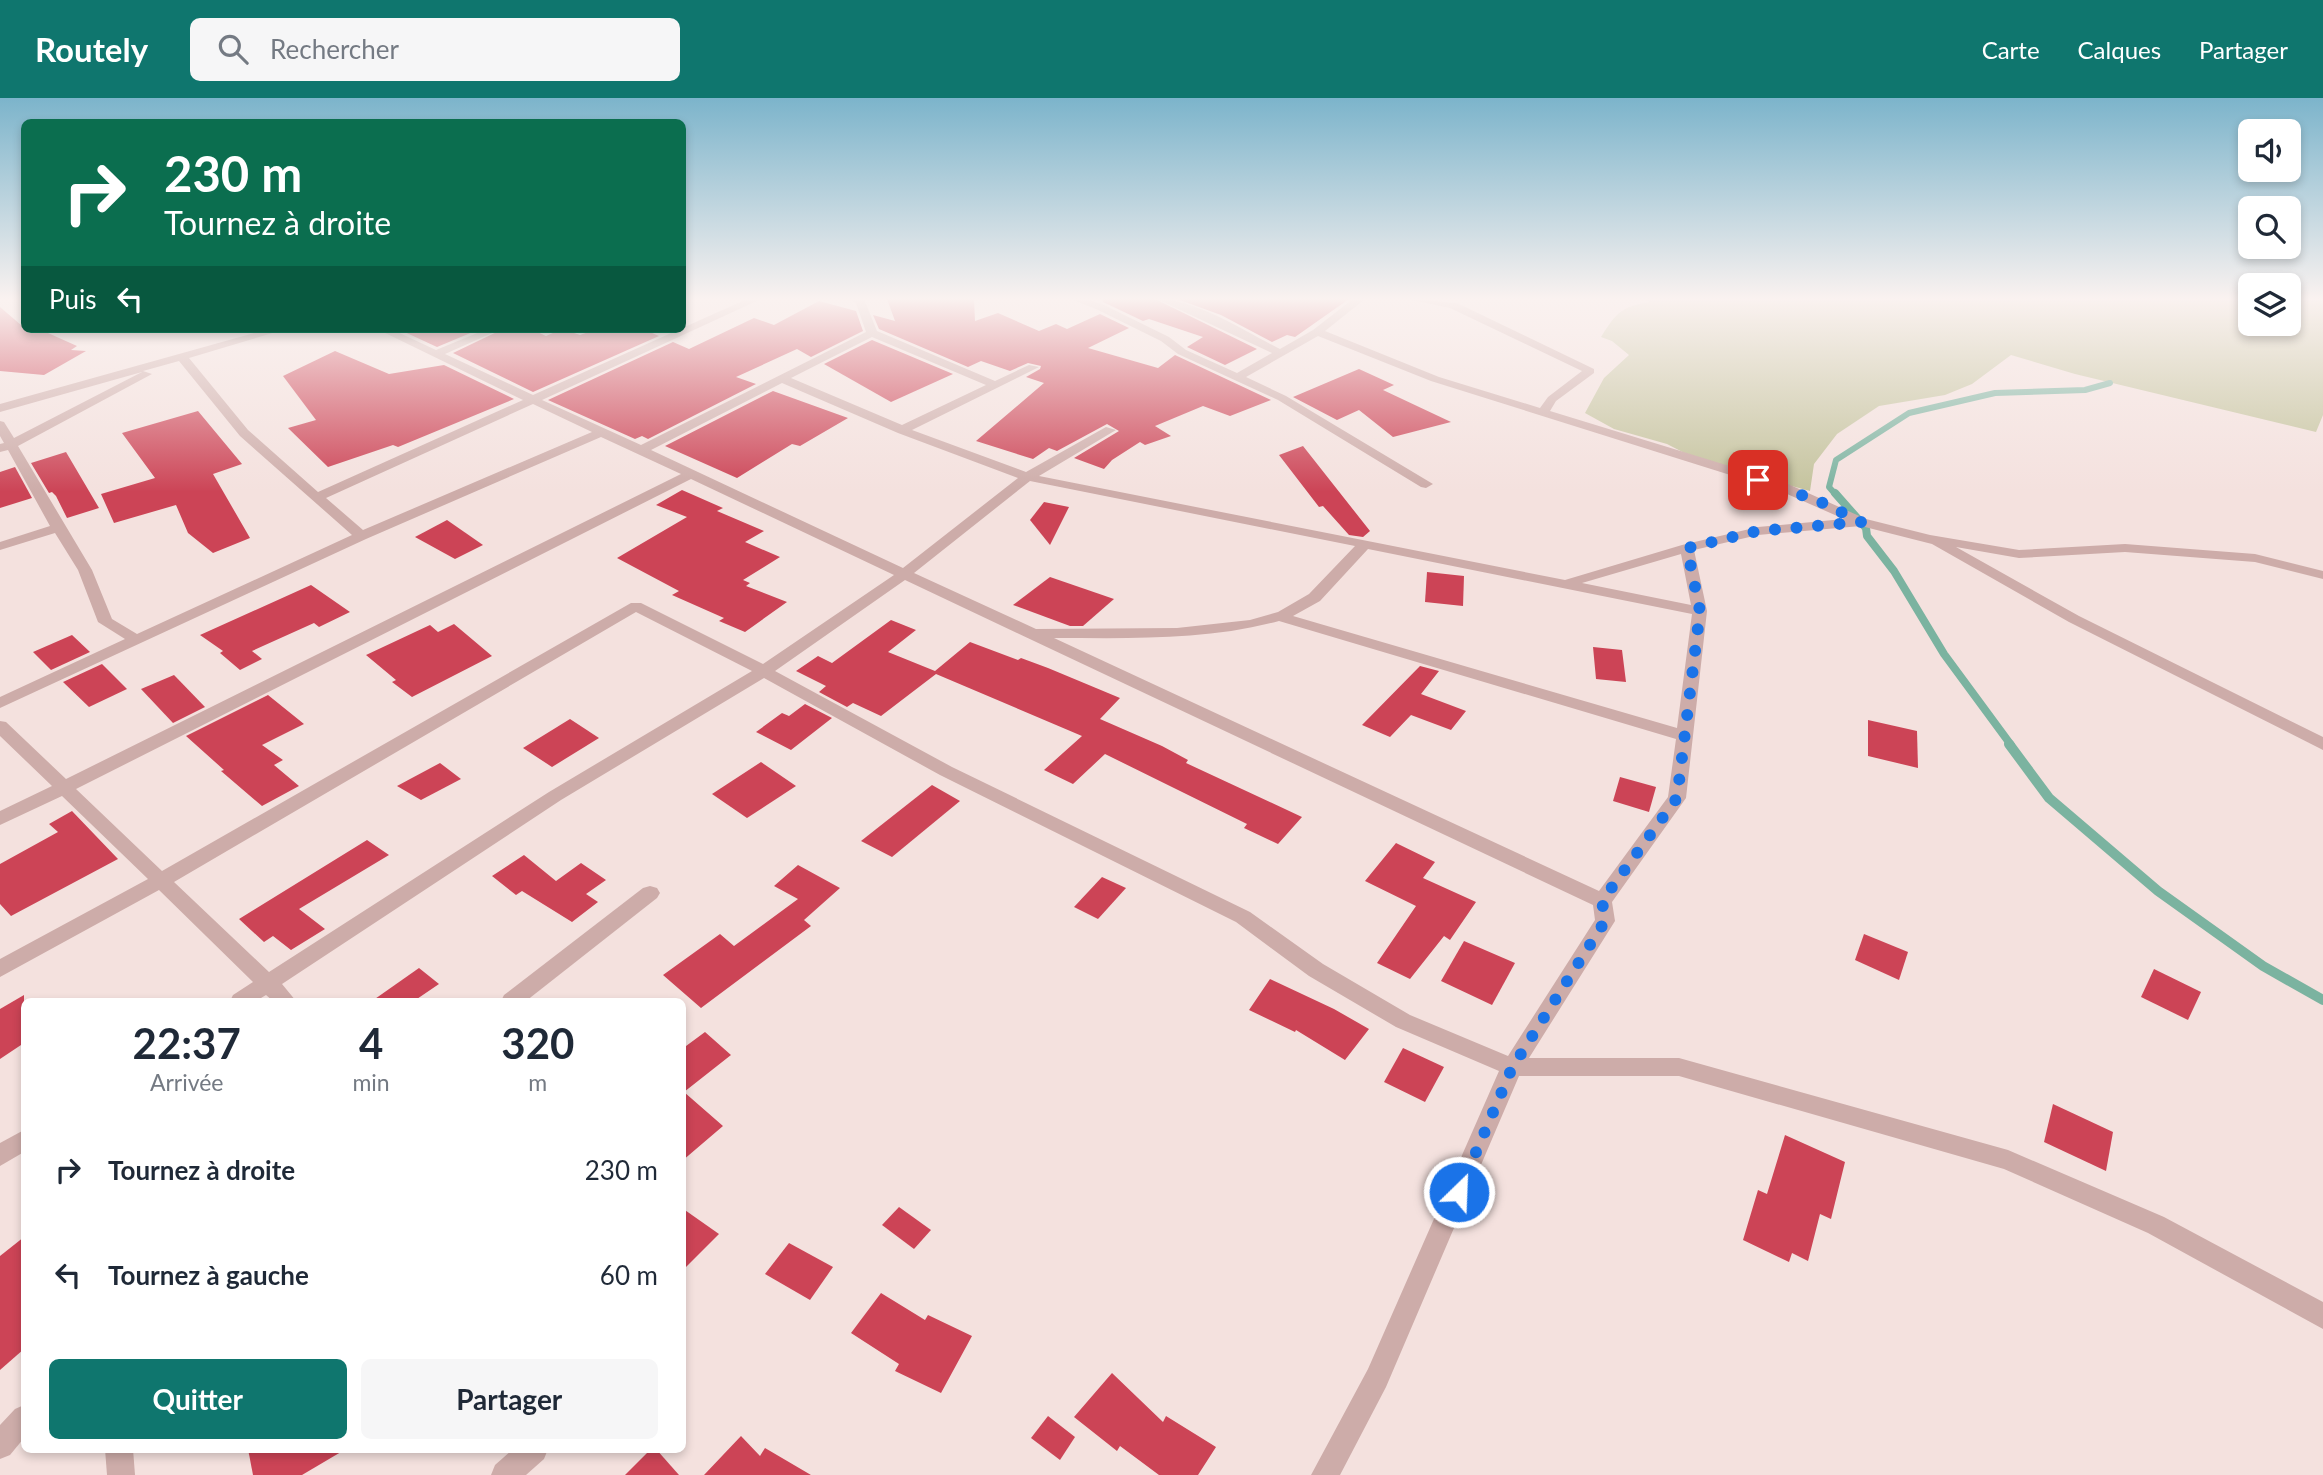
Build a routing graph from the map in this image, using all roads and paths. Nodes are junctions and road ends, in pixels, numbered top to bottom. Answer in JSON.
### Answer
{"nodes":[{"id":1,"x":156,"y":363,"type":"edge"},
{"id":2,"x":167,"y":363,"type":"edge"},
{"id":3,"x":187,"y":363,"type":"edge"},
{"id":4,"x":454,"y":363,"type":"edge"},
{"id":5,"x":614,"y":363,"type":"edge"},
{"id":6,"x":813,"y":363,"type":"edge"},
{"id":7,"x":944,"y":363,"type":"edge"},
{"id":8,"x":1207,"y":363,"type":"edge"},
{"id":9,"x":1262,"y":363,"type":"edge"},
{"id":10,"x":1395,"y":363,"type":"edge"},
{"id":11,"x":1572,"y":363,"type":"edge"},
{"id":12,"x":1032,"y":367,"type":"dead end"},
{"id":13,"x":1238,"y":377,"type":"junction"},
{"id":14,"x":783,"y":379,"type":"junction"},
{"id":15,"x":995,"y":385,"type":"junction"},
{"id":16,"x":533,"y":400,"type":"junction"},
{"id":17,"x":0,"y":408,"type":"edge"},
{"id":18,"x":1542,"y":413,"type":"junction"},
{"id":19,"x":0,"y":425,"type":"edge"},
{"id":20,"x":902,"y":430,"type":"junction"},
{"id":21,"x":1110,"y":430,"type":"dead end"},
{"id":22,"x":602,"y":432,"type":"junction"},
{"id":23,"x":5,"y":447,"type":"edge"},
{"id":24,"x":640,"y":450,"type":"junction"},
{"id":25,"x":691,"y":474,"type":"junction"},
{"id":26,"x":1027,"y":477,"type":"junction"},
{"id":27,"x":1426,"y":484,"type":"dead end"},
{"id":28,"x":317,"y":497,"type":"junction"},
{"id":29,"x":1861,"y":522,"type":"junction"},
{"id":30,"x":58,"y":528,"type":"junction"},
{"id":31,"x":361,"y":536,"type":"junction"},
{"id":32,"x":1930,"y":539,"type":"junction"},
{"id":33,"x":1365,"y":544,"type":"junction"},
{"id":34,"x":0,"y":546,"type":"edge"},
{"id":35,"x":1687,"y":548,"type":"junction"},
{"id":36,"x":904,"y":573,"type":"junction"},
{"id":37,"x":2323,"y":575,"type":"edge"},
{"id":38,"x":1568,"y":583,"type":"junction"},
{"id":39,"x":1700,"y":611,"type":"junction"},
{"id":40,"x":1278,"y":615,"type":"junction"},
{"id":41,"x":1030,"y":633,"type":"junction"},
{"id":42,"x":135,"y":639,"type":"junction"},
{"id":43,"x":764,"y":671,"type":"junction"},
{"id":44,"x":0,"y":703,"type":"edge"},
{"id":45,"x":0,"y":726,"type":"edge"},
{"id":46,"x":1685,"y":736,"type":"junction"},
{"id":47,"x":2323,"y":744,"type":"edge"},
{"id":48,"x":64,"y":787,"type":"junction"},
{"id":49,"x":0,"y":819,"type":"edge"},
{"id":50,"x":160,"y":881,"type":"junction"},
{"id":51,"x":650,"y":893,"type":"dead end"},
{"id":52,"x":1602,"y":901,"type":"junction"},
{"id":53,"x":0,"y":969,"type":"edge"},
{"id":54,"x":267,"y":984,"type":"junction"},
{"id":55,"x":245,"y":998,"type":"edge"},
{"id":56,"x":283,"y":998,"type":"edge"},
{"id":57,"x":515,"y":998,"type":"edge"},
{"id":58,"x":1512,"y":1068,"type":"junction"},
{"id":59,"x":21,"y":1142,"type":"edge"},
{"id":60,"x":0,"y":1156,"type":"edge"},
{"id":61,"x":2323,"y":1316,"type":"edge"},
{"id":62,"x":21,"y":1421,"type":"edge"},
{"id":63,"x":0,"y":1444,"type":"edge"},
{"id":64,"x":119,"y":1453,"type":"edge"},
{"id":65,"x":530,"y":1453,"type":"edge"},
{"id":66,"x":121,"y":1475,"type":"edge"},
{"id":67,"x":505,"y":1475,"type":"edge"},
{"id":68,"x":1325,"y":1475,"type":"edge"}],
"edges":[{"from":1,"to":17,"type":"street"},
{"from":2,"to":23,"type":"street"},
{"from":3,"to":28,"type":"street"},
{"from":4,"to":16,"type":"street"},
{"from":5,"to":16,"type":"street"},
{"from":6,"to":14,"type":"street"},
{"from":7,"to":15,"type":"street"},
{"from":8,"to":13,"type":"street"},
{"from":9,"to":13,"type":"street"},
{"from":10,"to":18,"type":"street"},
{"from":11,"to":18,"type":"street"},
{"from":12,"to":15,"type":"street"},
{"from":13,"to":27,"type":"street"},
{"from":14,"to":20,"type":"street"},
{"from":14,"to":24,"type":"street"},
{"from":15,"to":20,"type":"street"},
{"from":16,"to":22,"type":"street"},
{"from":16,"to":28,"type":"street"},
{"from":18,"to":29,"type":"street"},
{"from":19,"to":23,"type":"street"},
{"from":20,"to":26,"type":"street"},
{"from":21,"to":26,"type":"street"},
{"from":22,"to":24,"type":"street"},
{"from":22,"to":31,"type":"street"},
{"from":23,"to":30,"type":"street"},
{"from":24,"to":25,"type":"street"},
{"from":25,"to":36,"type":"street"},
{"from":25,"to":48,"type":"street"},
{"from":26,"to":33,"type":"street"},
{"from":26,"to":36,"type":"street"},
{"from":28,"to":31,"type":"street"},
{"from":29,"to":32,"type":"street"},
{"from":29,"to":35,"type":"street"},
{"from":30,"to":34,"type":"street"},
{"from":30,"to":42,"type":"street"},
{"from":31,"to":42,"type":"street"},
{"from":32,"to":37,"type":"street"},
{"from":32,"to":47,"type":"street"},
{"from":33,"to":38,"type":"street"},
{"from":33,"to":40,"type":"street"},
{"from":35,"to":38,"type":"street"},
{"from":35,"to":39,"type":"street"},
{"from":36,"to":41,"type":"street"},
{"from":36,"to":43,"type":"street"},
{"from":38,"to":39,"type":"street"},
{"from":39,"to":46,"type":"street"},
{"from":40,"to":41,"type":"street"},
{"from":40,"to":46,"type":"street"},
{"from":41,"to":52,"type":"street"},
{"from":42,"to":44,"type":"street"},
{"from":43,"to":50,"type":"street"},
{"from":43,"to":54,"type":"street"},
{"from":43,"to":58,"type":"street"},
{"from":45,"to":48,"type":"street"},
{"from":46,"to":52,"type":"street"},
{"from":48,"to":49,"type":"street"},
{"from":48,"to":50,"type":"street"},
{"from":50,"to":53,"type":"street"},
{"from":50,"to":54,"type":"street"},
{"from":51,"to":57,"type":"street"},
{"from":52,"to":58,"type":"street"},
{"from":54,"to":55,"type":"street"},
{"from":54,"to":56,"type":"street"},
{"from":58,"to":61,"type":"street"},
{"from":58,"to":68,"type":"street"},
{"from":59,"to":60,"type":"street"},
{"from":62,"to":63,"type":"street"},
{"from":64,"to":66,"type":"street"},
{"from":65,"to":67,"type":"street"}]}
